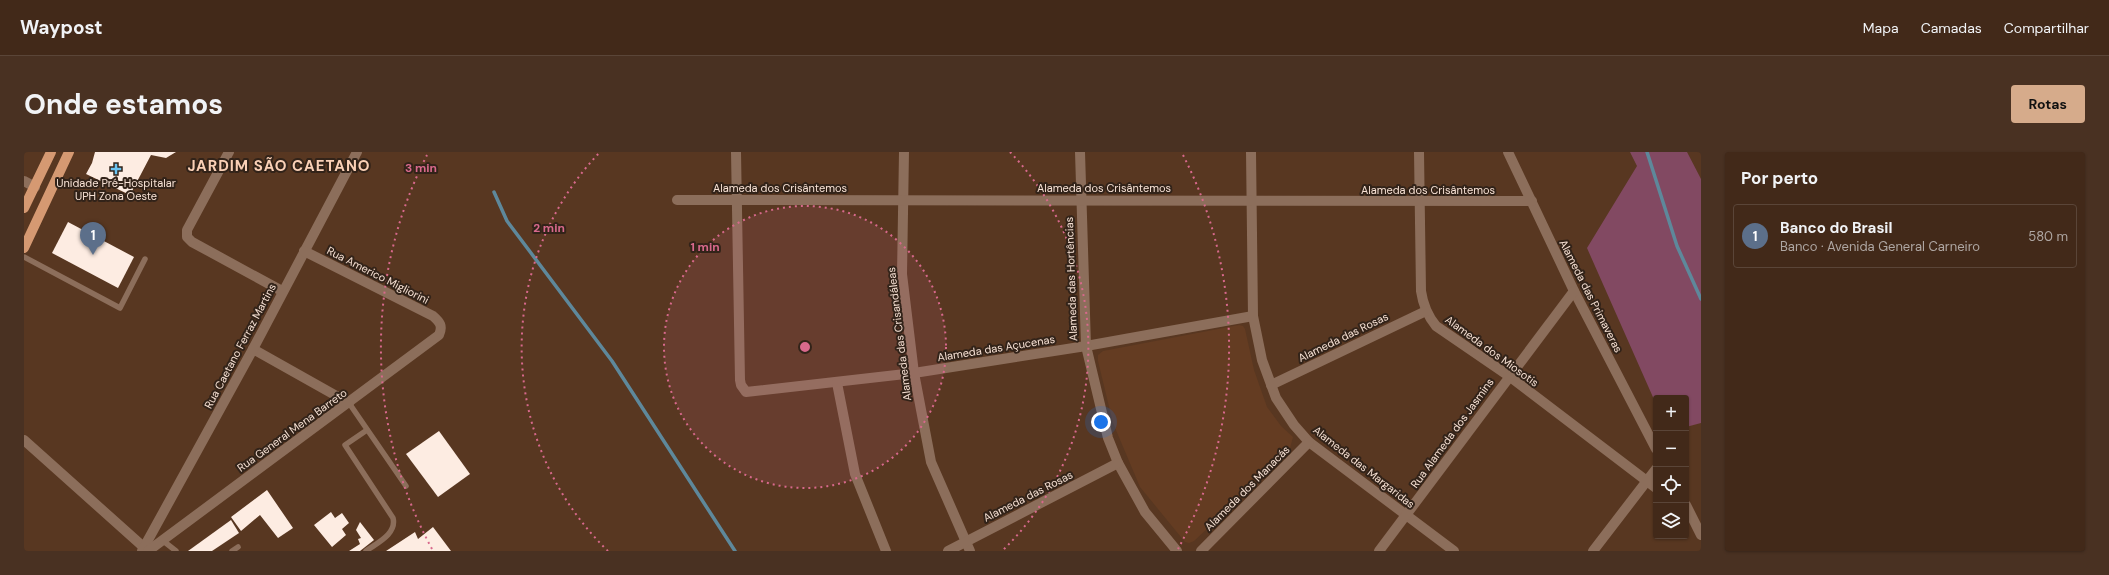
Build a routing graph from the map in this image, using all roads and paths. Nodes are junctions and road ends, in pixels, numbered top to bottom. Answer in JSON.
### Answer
{"nodes":[{"id":1,"x":51,"y":152,"type":"edge"},
{"id":2,"x":69,"y":152,"type":"edge"},
{"id":3,"x":229,"y":152,"type":"edge"},
{"id":4,"x":357,"y":152,"type":"edge"},
{"id":5,"x":736,"y":152,"type":"edge"},
{"id":6,"x":904,"y":152,"type":"edge"},
{"id":7,"x":1080,"y":152,"type":"edge"},
{"id":8,"x":1251,"y":152,"type":"edge"},
{"id":9,"x":1419,"y":152,"type":"edge"},
{"id":10,"x":1508,"y":152,"type":"edge"},
{"id":11,"x":24,"y":180,"type":"edge"},
{"id":12,"x":35,"y":187,"type":"junction"},
{"id":13,"x":677,"y":200,"type":"dead end"},
{"id":14,"x":737,"y":200,"type":"junction"},
{"id":15,"x":904,"y":200,"type":"junction"},
{"id":16,"x":1080,"y":200,"type":"junction"},
{"id":17,"x":1251,"y":200,"type":"junction"},
{"id":18,"x":1532,"y":201,"type":"junction"},
{"id":19,"x":1419,"y":202,"type":"junction"},
{"id":20,"x":24,"y":208,"type":"edge"},
{"id":21,"x":24,"y":248,"type":"edge"},
{"id":22,"x":304,"y":251,"type":"junction"},
{"id":23,"x":24,"y":257,"type":"edge"},
{"id":24,"x":145,"y":259,"type":"dead end"},
{"id":25,"x":282,"y":291,"type":"junction"},
{"id":26,"x":1574,"y":291,"type":"junction"},
{"id":27,"x":1426,"y":311,"type":"junction"},
{"id":28,"x":1253,"y":316,"type":"junction"},
{"id":29,"x":440,"y":322,"type":"joint"},
{"id":30,"x":1086,"y":346,"type":"junction"},
{"id":31,"x":253,"y":350,"type":"junction"},
{"id":32,"x":914,"y":373,"type":"junction"},
{"id":33,"x":1509,"y":376,"type":"junction"},
{"id":34,"x":837,"y":383,"type":"junction"},
{"id":35,"x":1271,"y":385,"type":"junction"},
{"id":36,"x":349,"y":403,"type":"junction"},
{"id":37,"x":366,"y":430,"type":"junction"},
{"id":38,"x":24,"y":440,"type":"edge"},
{"id":39,"x":1310,"y":442,"type":"junction"},
{"id":40,"x":1653,"y":443,"type":"edge"},
{"id":41,"x":1118,"y":463,"type":"junction"},
{"id":42,"x":1653,"y":473,"type":"edge"},
{"id":43,"x":1646,"y":481,"type":"junction"},
{"id":44,"x":406,"y":486,"type":"dead end"},
{"id":45,"x":1653,"y":486,"type":"edge"},
{"id":46,"x":1689,"y":512,"type":"edge"},
{"id":47,"x":1406,"y":515,"type":"junction"},
{"id":48,"x":1701,"y":535,"type":"edge"},
{"id":49,"x":162,"y":540,"type":"junction"},
{"id":50,"x":238,"y":547,"type":"dead end"},
{"id":51,"x":968,"y":547,"type":"edge"},
{"id":52,"x":146,"y":550,"type":"edge"},
{"id":53,"x":176,"y":551,"type":"edge"},
{"id":54,"x":232,"y":551,"type":"edge"},
{"id":55,"x":366,"y":551,"type":"edge"},
{"id":56,"x":886,"y":551,"type":"edge"},
{"id":57,"x":948,"y":551,"type":"edge"},
{"id":58,"x":1177,"y":551,"type":"edge"},
{"id":59,"x":1201,"y":551,"type":"edge"},
{"id":60,"x":1379,"y":551,"type":"edge"},
{"id":61,"x":1454,"y":551,"type":"edge"},
{"id":62,"x":1593,"y":551,"type":"edge"}],
"edges":[{"from":1,"to":12,"type":"main road"},
{"from":2,"to":21,"type":"main road"},
{"from":3,"to":25,"type":"street"},
{"from":4,"to":22,"type":"street","name":"Rua Caetano Ferraz Martins"},
{"from":5,"to":14,"type":"street"},
{"from":6,"to":15,"type":"street","name":"Alameda das Crisandáleas"},
{"from":7,"to":16,"type":"street","name":"Alameda das Hortências"},
{"from":8,"to":17,"type":"street","name":"Alameda das Margaridas"},
{"from":9,"to":19,"type":"street","name":"Alameda dos Miosotis"},
{"from":10,"to":18,"type":"street","name":"Alameda das Primaveras"},
{"from":11,"to":12,"type":"street"},
{"from":12,"to":20,"type":"main road"},
{"from":13,"to":14,"type":"street","name":"Alameda dos Crisântemos"},
{"from":14,"to":15,"type":"street","name":"Alameda dos Crisântemos"},
{"from":14,"to":34,"type":"street","name":"Alameda das Açucenas"},
{"from":15,"to":16,"type":"street","name":"Alameda dos Crisântemos"},
{"from":15,"to":32,"type":"street","name":"Alameda das Crisandáleas"},
{"from":16,"to":17,"type":"street","name":"Alameda dos Crisântemos"},
{"from":16,"to":30,"type":"street","name":"Alameda das Hortências"},
{"from":17,"to":19,"type":"street","name":"Alameda dos Crisântemos"},
{"from":17,"to":28,"type":"street","name":"Alameda das Margaridas"},
{"from":18,"to":19,"type":"street","name":"Alameda dos Crisântemos"},
{"from":18,"to":26,"type":"street","name":"Alameda das Primaveras"},
{"from":19,"to":27,"type":"street","name":"Alameda dos Miosotis"},
{"from":22,"to":25,"type":"street","name":"Rua Caetano Ferraz Martins"},
{"from":22,"to":29,"type":"street","name":"Rua Americo Migliorini"},
{"from":23,"to":24,"type":"lane"},
{"from":25,"to":31,"type":"street","name":"Rua Caetano Ferraz Martins"},
{"from":26,"to":33,"type":"street","name":"Rua Alameda dos Jasmins"},
{"from":26,"to":40,"type":"street","name":"Alameda das Primaveras"},
{"from":27,"to":33,"type":"street","name":"Alameda dos Miosotis"},
{"from":27,"to":35,"type":"street","name":"Alameda das Rosas"},
{"from":28,"to":30,"type":"street","name":"Alameda das Açucenas"},
{"from":28,"to":35,"type":"street","name":"Alameda das Margaridas"},
{"from":29,"to":36,"type":"street","name":"Rua General Mena Barreto"},
{"from":30,"to":32,"type":"street","name":"Alameda das Açucenas"},
{"from":30,"to":41,"type":"street","name":"Alameda das Hortências"},
{"from":31,"to":36,"type":"street"},
{"from":31,"to":52,"type":"street","name":"Rua Caetano Ferraz Martins"},
{"from":32,"to":34,"type":"street","name":"Alameda das Açucenas"},
{"from":32,"to":51,"type":"street","name":"Alameda das Crisandáleas"},
{"from":33,"to":43,"type":"street","name":"Alameda dos Miosotis"},
{"from":33,"to":47,"type":"street","name":"Rua Alameda dos Jasmins"},
{"from":34,"to":56,"type":"street"},
{"from":35,"to":39,"type":"street","name":"Alameda das Margaridas"},
{"from":36,"to":37,"type":"lane"},
{"from":36,"to":49,"type":"street","name":"Rua General Mena Barreto"},
{"from":37,"to":44,"type":"lane"},
{"from":37,"to":55,"type":"lane"},
{"from":38,"to":52,"type":"street"},
{"from":39,"to":47,"type":"street","name":"Alameda das Margaridas"},
{"from":39,"to":59,"type":"street","name":"Alameda dos Manacás"},
{"from":41,"to":51,"type":"street","name":"Alameda das Rosas"},
{"from":41,"to":58,"type":"street","name":"Alameda das Hortências"},
{"from":42,"to":43,"type":"street"},
{"from":43,"to":45,"type":"street","name":"Alameda dos Miosotis"},
{"from":43,"to":62,"type":"street"},
{"from":46,"to":48,"type":"street"},
{"from":47,"to":60,"type":"street","name":"Rua Alameda dos Jasmins"},
{"from":47,"to":61,"type":"street","name":"Alameda das Margaridas"},
{"from":49,"to":52,"type":"street","name":"Rua General Mena Barreto"},
{"from":49,"to":53,"type":"lane"},
{"from":50,"to":54,"type":"lane"},
{"from":51,"to":57,"type":"street","name":"Alameda das Rosas"}]}
